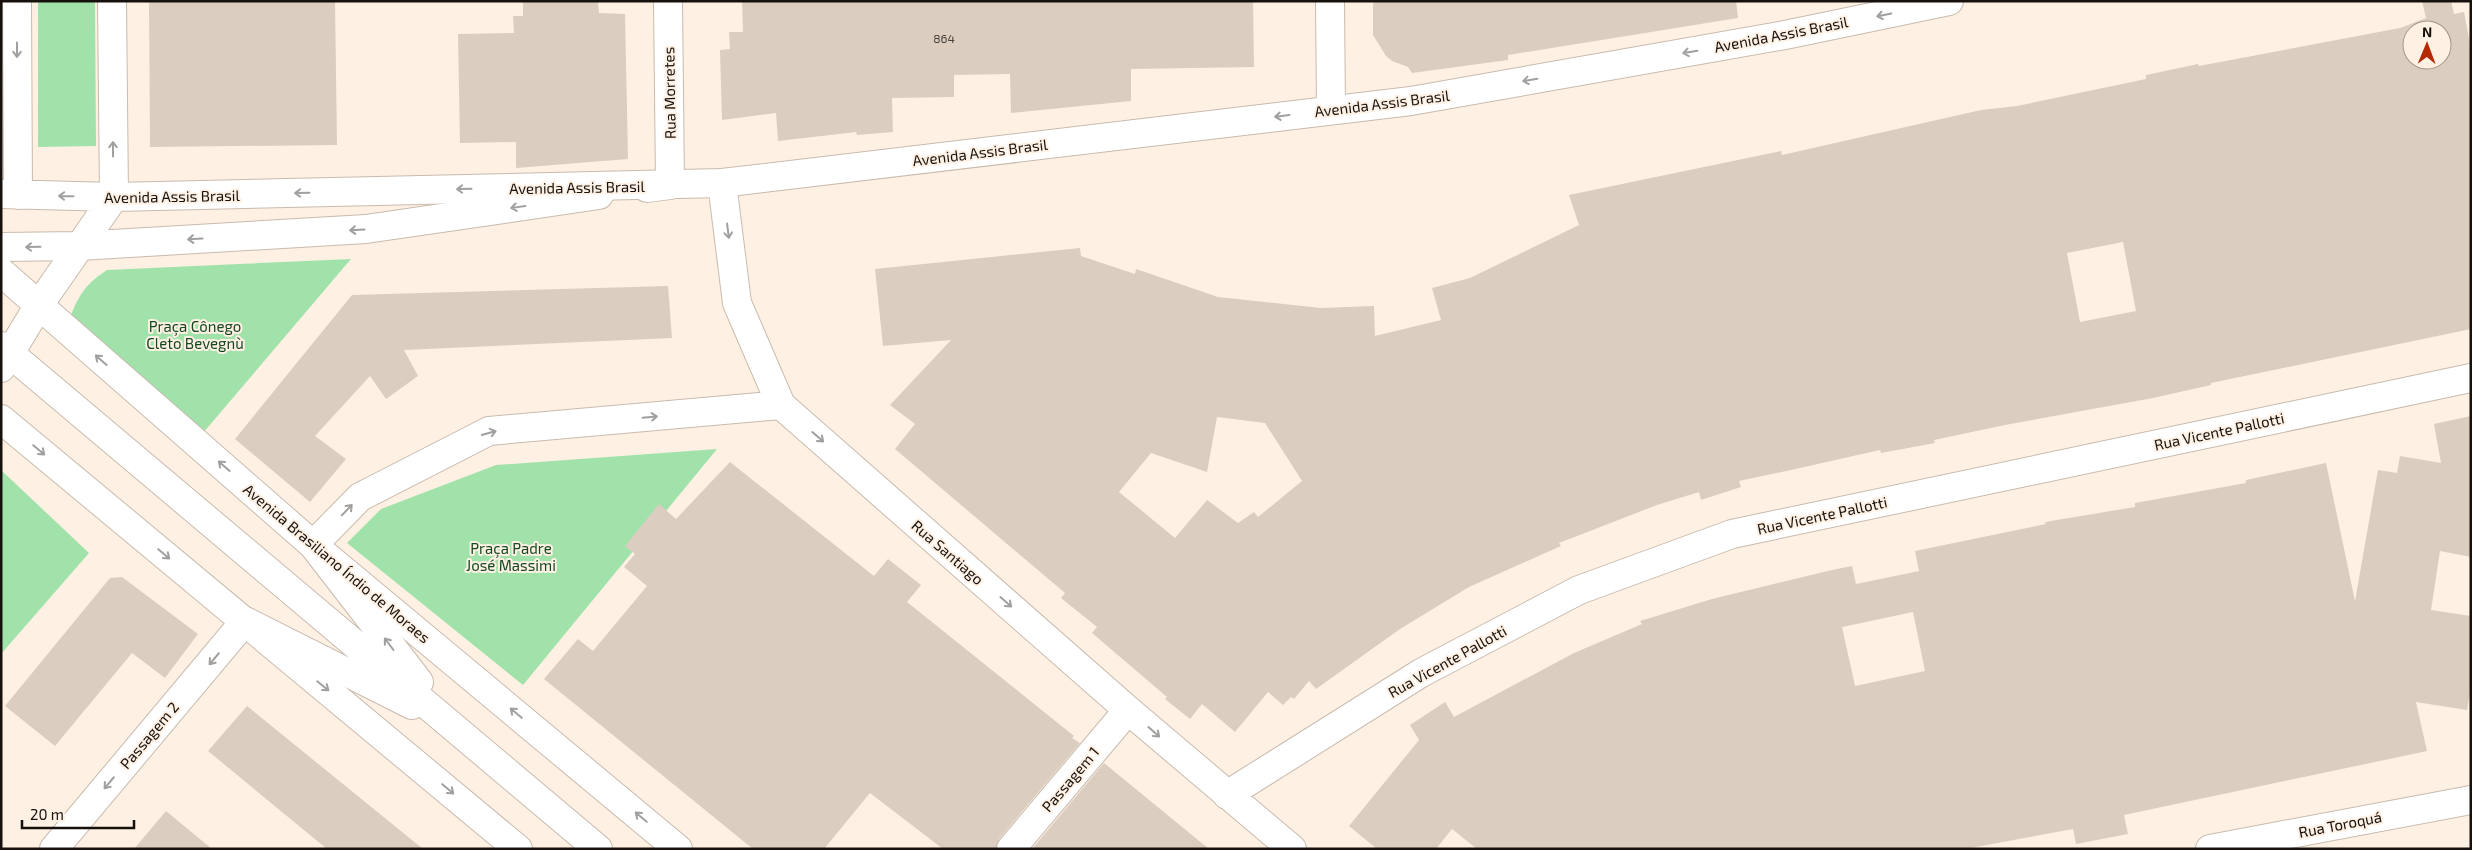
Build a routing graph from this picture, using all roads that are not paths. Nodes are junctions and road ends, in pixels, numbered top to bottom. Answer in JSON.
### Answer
{"nodes":[{"id":1,"x":16,"y":1,"type":"edge"},
{"id":2,"x":112,"y":1,"type":"edge"},
{"id":3,"x":668,"y":1,"type":"edge"},
{"id":4,"x":1330,"y":1,"type":"edge"},
{"id":5,"x":1948,"y":1,"type":"edge"},
{"id":6,"x":1331,"y":110,"type":"junction"},
{"id":7,"x":722,"y":183,"type":"junction"},
{"id":8,"x":670,"y":184,"type":"junction"},
{"id":9,"x":114,"y":197,"type":"junction"},
{"id":10,"x":7,"y":202,"type":"edge"},
{"id":11,"x":79,"y":246,"type":"junction"},
{"id":12,"x":1,"y":247,"type":"edge"},
{"id":13,"x":1,"y":272,"type":"edge"},
{"id":14,"x":39,"y":305,"type":"junction"},
{"id":15,"x":4,"y":356,"type":"edge"},
{"id":16,"x":2471,"y":378,"type":"edge"},
{"id":17,"x":781,"y":405,"type":"junction"},
{"id":18,"x":1,"y":419,"type":"edge"},
{"id":19,"x":313,"y":544,"type":"junction"},
{"id":20,"x":245,"y":621,"type":"junction"},
{"id":21,"x":1128,"y":710,"type":"junction"},
{"id":22,"x":451,"y":724,"type":"junction"},
{"id":23,"x":1227,"y":795,"type":"junction"},
{"id":24,"x":2471,"y":800,"type":"edge"},
{"id":25,"x":54,"y":849,"type":"edge"},
{"id":26,"x":518,"y":849,"type":"edge"},
{"id":27,"x":598,"y":849,"type":"edge"},
{"id":28,"x":678,"y":849,"type":"edge"},
{"id":29,"x":1012,"y":849,"type":"edge"},
{"id":30,"x":1292,"y":849,"type":"edge"},
{"id":31,"x":2210,"y":849,"type":"edge"}],
"edges":[{"from":1,"to":10,"type":"main road","one_way":true},
{"from":9,"to":2,"type":"main road","one_way":true},
{"from":3,"to":8,"type":"main road","name":"Rua Morretes"},
{"from":4,"to":6,"type":"main road"},
{"from":5,"to":6,"type":"main road","name":"Avenida Assis Brasil","one_way":true},
{"from":6,"to":7,"type":"main road","name":"Avenida Assis Brasil","one_way":true},
{"from":7,"to":8,"type":"main road","name":"Avenida Assis Brasil"},
{"from":7,"to":17,"type":"main road","name":"Rua Santiago","one_way":true},
{"from":8,"to":9,"type":"main road","name":"Avenida Assis Brasil","one_way":true},
{"from":8,"to":11,"type":"main road","one_way":true},
{"from":9,"to":10,"type":"main road","name":"Avenida Assis Brasil","one_way":true},
{"from":9,"to":11,"type":"main road"},
{"from":11,"to":12,"type":"main road","one_way":true},
{"from":11,"to":14,"type":"main road"},
{"from":13,"to":14,"type":"main road","name":"Avenida Brasiliano Índio de Moraes"},
{"from":14,"to":15,"type":"main road"},
{"from":19,"to":14,"type":"main road","name":"Avenida Brasiliano Índio de Moraes","one_way":true},
{"from":15,"to":22,"type":"main road"},
{"from":16,"to":23,"type":"main road","name":"Rua Vicente Pallotti"},
{"from":19,"to":17,"type":"main road","one_way":true},
{"from":17,"to":21,"type":"main road","name":"Rua Santiago","one_way":true},
{"from":18,"to":20,"type":"main road","one_way":true},
{"from":22,"to":19,"type":"main road","one_way":true},
{"from":28,"to":19,"type":"main road","name":"Avenida Brasiliano Índio de Moraes","one_way":true},
{"from":20,"to":22,"type":"main road"},
{"from":20,"to":25,"type":"main road","name":"Passagem 2","one_way":true},
{"from":20,"to":26,"type":"main road","one_way":true},
{"from":21,"to":23,"type":"main road","name":"Rua Santiago","one_way":true},
{"from":21,"to":29,"type":"main road","name":"Passagem 1"},
{"from":22,"to":27,"type":"main road"},
{"from":23,"to":30,"type":"main road","name":"Rua Santiago"},
{"from":24,"to":31,"type":"main road","name":"Rua Toroquá"}]}
